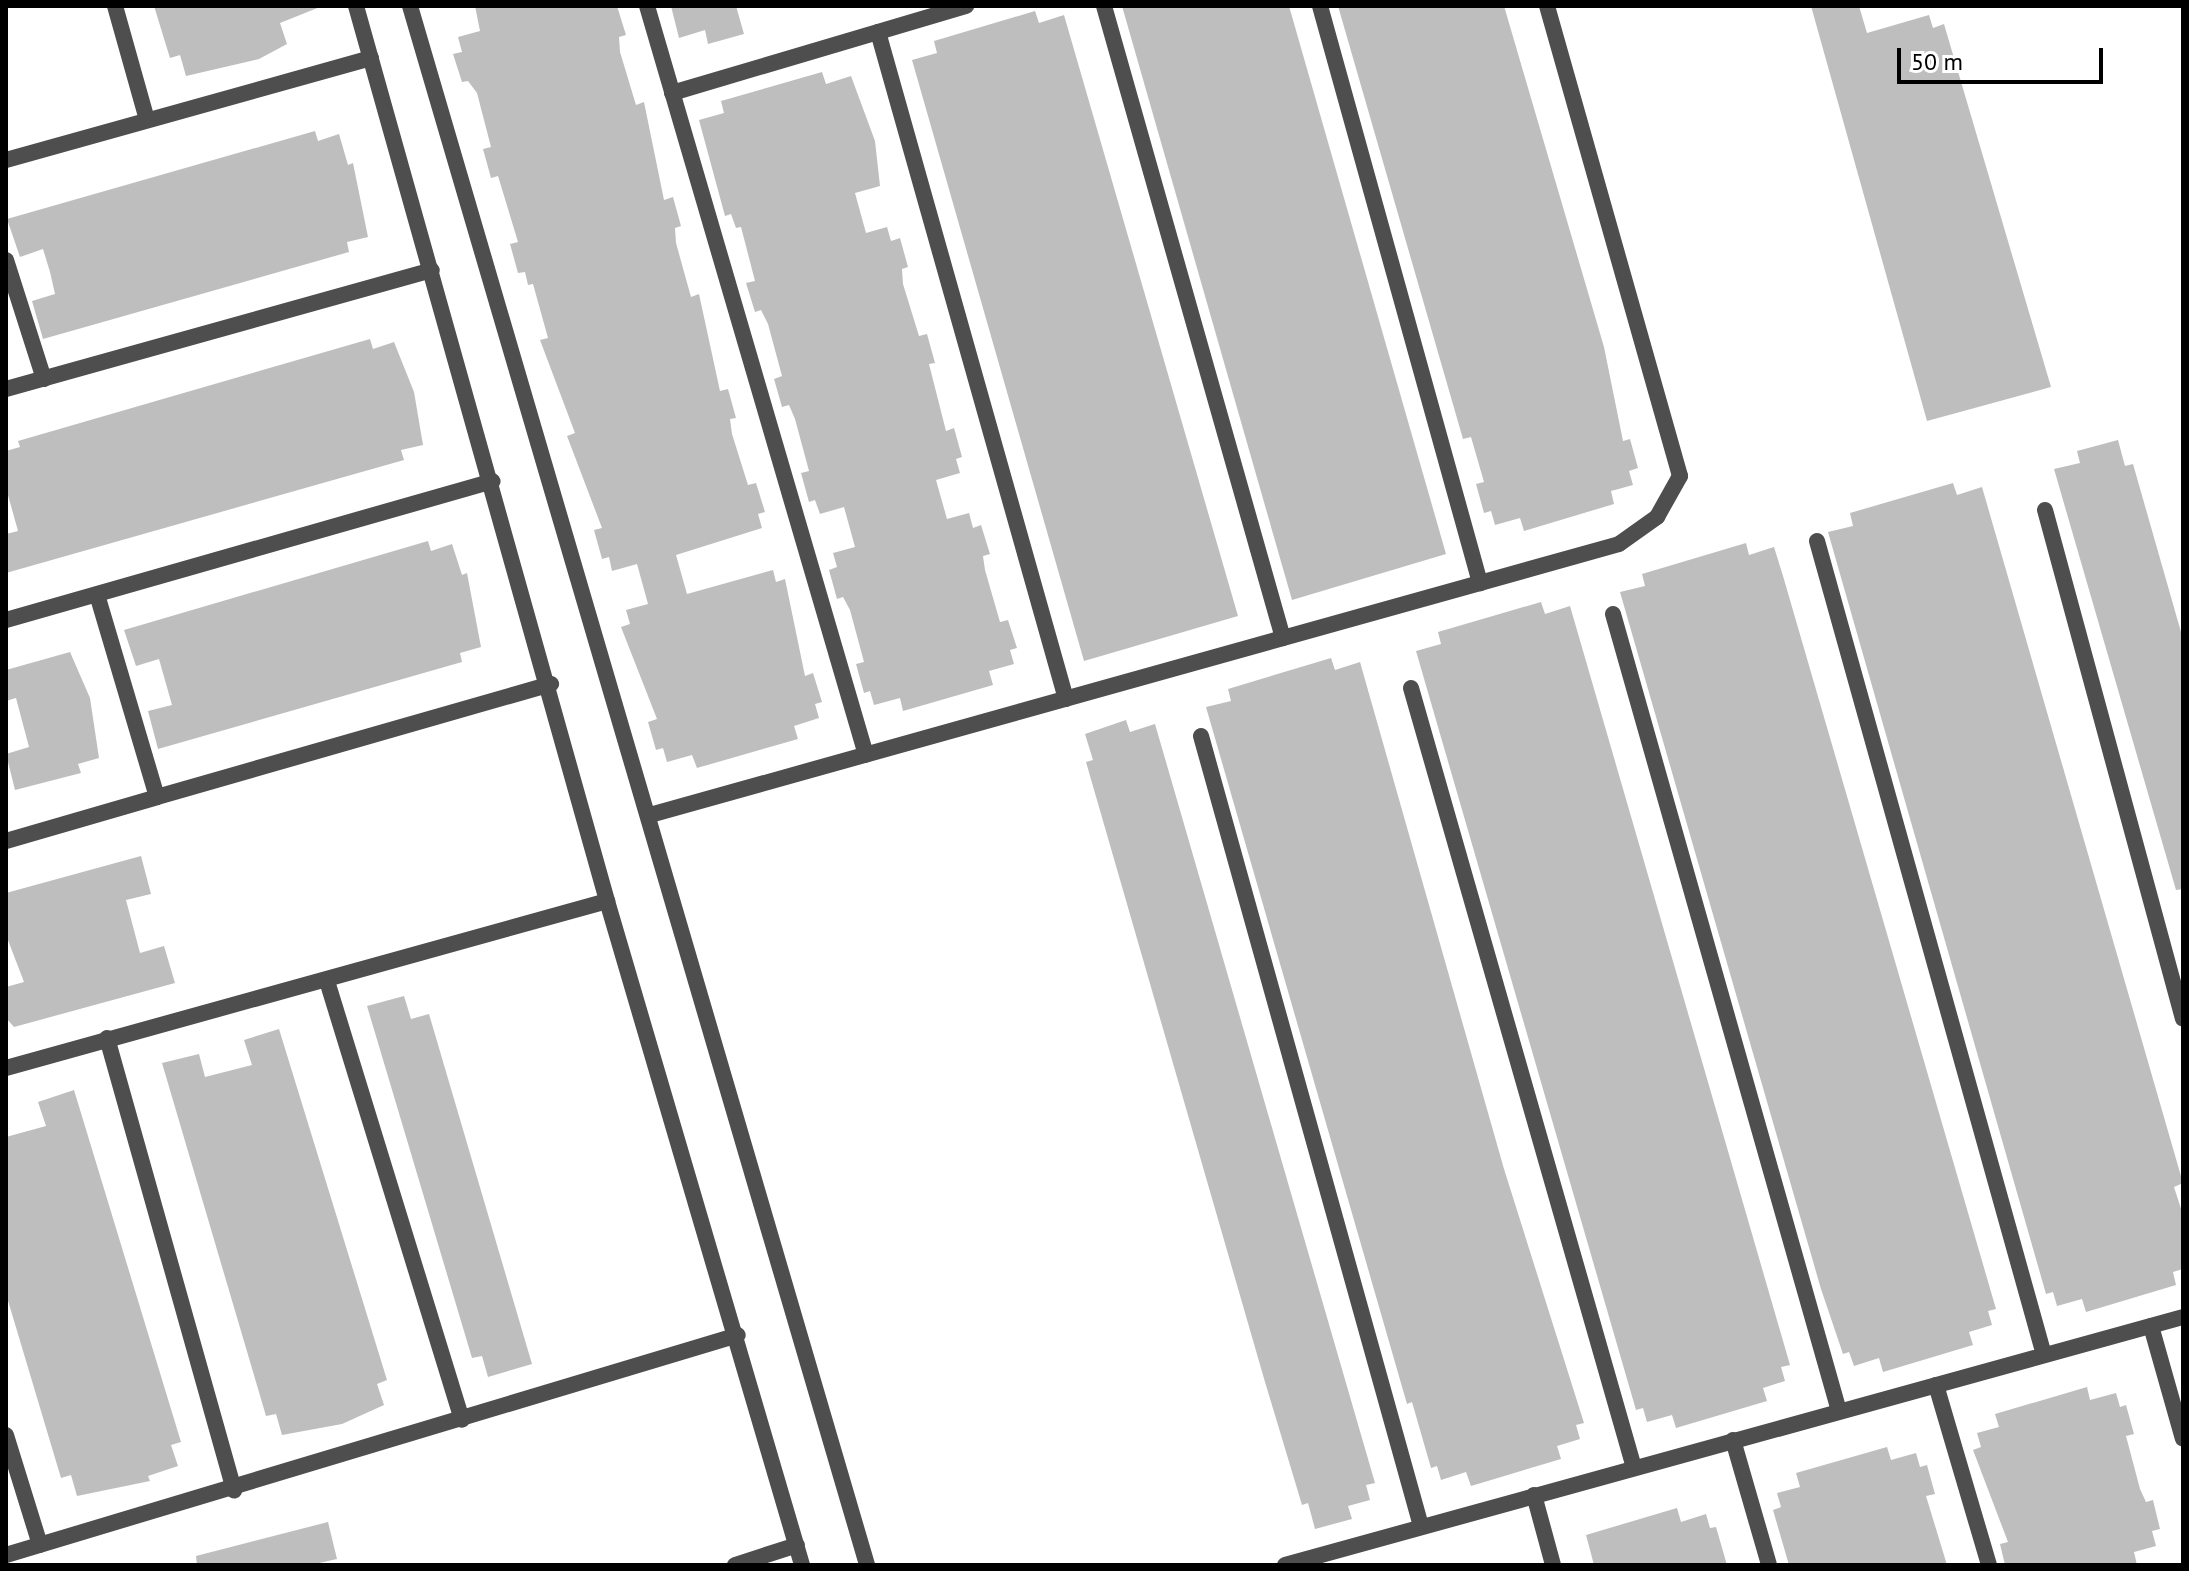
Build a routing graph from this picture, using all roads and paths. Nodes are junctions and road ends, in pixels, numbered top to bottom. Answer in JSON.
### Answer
{"nodes":[{"id":1,"x":115,"y":6,"type":"edge"},
{"id":2,"x":356,"y":6,"type":"edge"},
{"id":3,"x":410,"y":6,"type":"edge"},
{"id":4,"x":647,"y":6,"type":"edge"},
{"id":5,"x":966,"y":6,"type":"edge"},
{"id":6,"x":1104,"y":6,"type":"edge"},
{"id":7,"x":1320,"y":6,"type":"edge"},
{"id":8,"x":1547,"y":6,"type":"edge"},
{"id":9,"x":878,"y":32,"type":"junction"},
{"id":10,"x":371,"y":58,"type":"junction"},
{"id":11,"x":672,"y":93,"type":"junction"},
{"id":12,"x":147,"y":120,"type":"junction"},
{"id":13,"x":6,"y":160,"type":"edge"},
{"id":14,"x":6,"y":260,"type":"edge"},
{"id":15,"x":432,"y":270,"type":"junction"},
{"id":16,"x":44,"y":379,"type":"junction"},
{"id":17,"x":6,"y":389,"type":"edge"},
{"id":18,"x":493,"y":481,"type":"junction"},
{"id":19,"x":2045,"y":510,"type":"dead end"},
{"id":20,"x":1817,"y":541,"type":"dead end"},
{"id":21,"x":1480,"y":583,"type":"junction"},
{"id":22,"x":97,"y":595,"type":"junction"},
{"id":23,"x":1613,"y":614,"type":"dead end"},
{"id":24,"x":6,"y":620,"type":"edge"},
{"id":25,"x":1283,"y":638,"type":"junction"},
{"id":26,"x":551,"y":684,"type":"junction"},
{"id":27,"x":1411,"y":688,"type":"dead end"},
{"id":28,"x":1066,"y":699,"type":"junction"},
{"id":29,"x":1201,"y":736,"type":"dead end"},
{"id":30,"x":866,"y":755,"type":"junction"},
{"id":31,"x":157,"y":797,"type":"junction"},
{"id":32,"x":650,"y":815,"type":"junction"},
{"id":33,"x":6,"y":841,"type":"edge"},
{"id":34,"x":607,"y":901,"type":"junction"},
{"id":35,"x":327,"y":981,"type":"junction"},
{"id":36,"x":2182,"y":1009,"type":"edge"},
{"id":37,"x":107,"y":1038,"type":"junction"},
{"id":38,"x":6,"y":1068,"type":"edge"},
{"id":39,"x":2183,"y":1317,"type":"edge"},
{"id":40,"x":2151,"y":1326,"type":"junction"},
{"id":41,"x":738,"y":1335,"type":"junction"},
{"id":42,"x":2044,"y":1355,"type":"junction"},
{"id":43,"x":1936,"y":1385,"type":"junction"},
{"id":44,"x":1839,"y":1411,"type":"junction"},
{"id":45,"x":462,"y":1420,"type":"junction"},
{"id":46,"x":6,"y":1435,"type":"edge"},
{"id":47,"x":2183,"y":1439,"type":"edge"},
{"id":48,"x":1733,"y":1440,"type":"junction"},
{"id":49,"x":1634,"y":1468,"type":"junction"},
{"id":50,"x":234,"y":1491,"type":"junction"},
{"id":51,"x":1534,"y":1495,"type":"junction"},
{"id":52,"x":1421,"y":1526,"type":"junction"},
{"id":53,"x":40,"y":1545,"type":"junction"},
{"id":54,"x":797,"y":1545,"type":"junction"},
{"id":55,"x":6,"y":1555,"type":"edge"},
{"id":56,"x":1324,"y":1559,"type":"edge"},
{"id":57,"x":735,"y":1565,"type":"edge"},
{"id":58,"x":802,"y":1565,"type":"edge"},
{"id":59,"x":867,"y":1565,"type":"edge"},
{"id":60,"x":1285,"y":1565,"type":"edge"},
{"id":61,"x":1553,"y":1565,"type":"edge"},
{"id":62,"x":1769,"y":1565,"type":"edge"},
{"id":63,"x":1989,"y":1565,"type":"edge"}],
"edges":[{"from":1,"to":12,"type":"street"},
{"from":2,"to":10,"type":"street"},
{"from":3,"to":32,"type":"street"},
{"from":4,"to":11,"type":"street"},
{"from":5,"to":9,"type":"street"},
{"from":6,"to":25,"type":"street"},
{"from":7,"to":21,"type":"street"},
{"from":8,"to":21,"type":"street"},
{"from":9,"to":11,"type":"street"},
{"from":9,"to":28,"type":"street"},
{"from":10,"to":12,"type":"street"},
{"from":10,"to":15,"type":"street"},
{"from":11,"to":30,"type":"street"},
{"from":12,"to":13,"type":"street"},
{"from":14,"to":16,"type":"street"},
{"from":15,"to":16,"type":"street"},
{"from":15,"to":18,"type":"street"},
{"from":16,"to":17,"type":"street"},
{"from":18,"to":22,"type":"street"},
{"from":18,"to":26,"type":"street"},
{"from":19,"to":36,"type":"street"},
{"from":20,"to":42,"type":"street"},
{"from":21,"to":25,"type":"street"},
{"from":22,"to":24,"type":"street"},
{"from":22,"to":31,"type":"street"},
{"from":23,"to":44,"type":"street"},
{"from":25,"to":28,"type":"street"},
{"from":26,"to":31,"type":"street"},
{"from":26,"to":34,"type":"street"},
{"from":27,"to":49,"type":"street"},
{"from":28,"to":30,"type":"street"},
{"from":29,"to":52,"type":"street"},
{"from":30,"to":32,"type":"street"},
{"from":31,"to":33,"type":"street"},
{"from":32,"to":59,"type":"street"},
{"from":34,"to":35,"type":"street"},
{"from":34,"to":41,"type":"street"},
{"from":35,"to":37,"type":"street"},
{"from":35,"to":45,"type":"street"},
{"from":37,"to":38,"type":"street"},
{"from":37,"to":50,"type":"street"},
{"from":39,"to":40,"type":"street"},
{"from":40,"to":42,"type":"street"},
{"from":40,"to":47,"type":"street"},
{"from":41,"to":45,"type":"street"},
{"from":41,"to":54,"type":"street"},
{"from":42,"to":43,"type":"street"},
{"from":43,"to":44,"type":"street"},
{"from":43,"to":63,"type":"street"},
{"from":44,"to":48,"type":"street"},
{"from":45,"to":50,"type":"street"},
{"from":46,"to":53,"type":"street"},
{"from":48,"to":49,"type":"street"},
{"from":48,"to":62,"type":"street"},
{"from":49,"to":51,"type":"street"},
{"from":50,"to":53,"type":"street"},
{"from":51,"to":52,"type":"street"},
{"from":51,"to":61,"type":"street"},
{"from":52,"to":56,"type":"street"},
{"from":53,"to":55,"type":"street"},
{"from":54,"to":57,"type":"street"},
{"from":54,"to":58,"type":"street"},
{"from":56,"to":60,"type":"street"}]}
